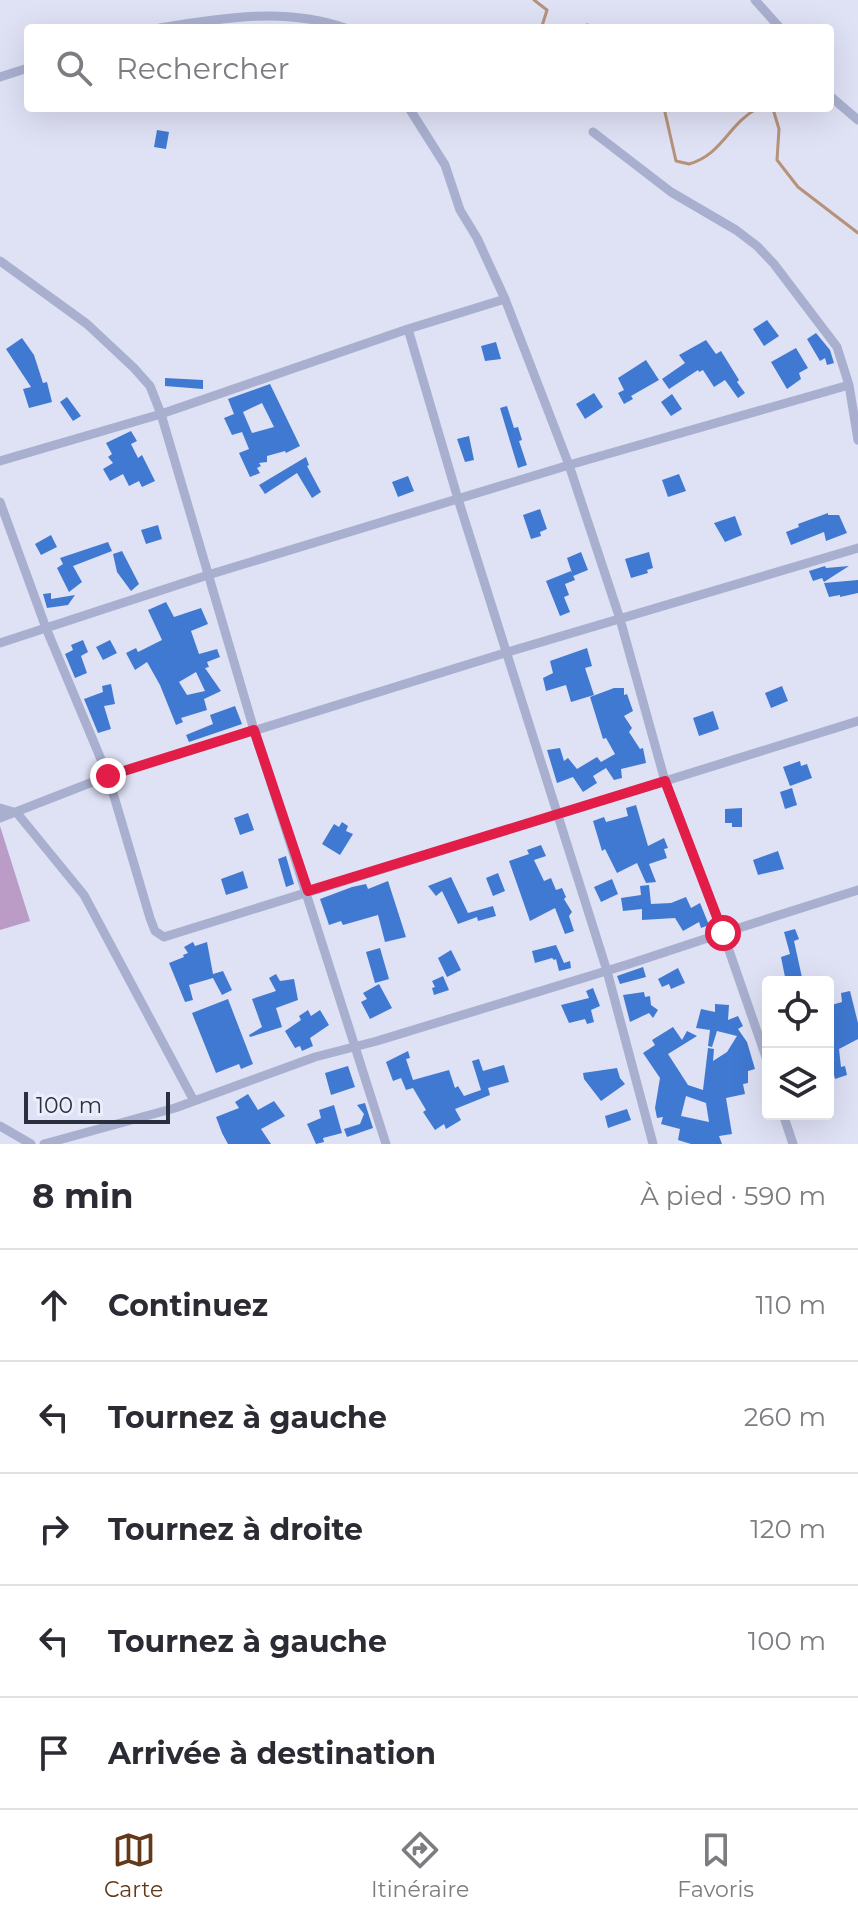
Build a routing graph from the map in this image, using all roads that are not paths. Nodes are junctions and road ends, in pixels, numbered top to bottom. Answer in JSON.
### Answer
{"nodes":[{"id":1,"x":755,"y":0,"type":"edge"},
{"id":2,"x":185,"y":24,"type":"edge"},
{"id":3,"x":327,"y":24,"type":"edge"},
{"id":4,"x":776,"y":24,"type":"edge"},
{"id":5,"x":24,"y":69,"type":"edge"},
{"id":6,"x":0,"y":77,"type":"edge"},
{"id":7,"x":834,"y":99,"type":"edge"},
{"id":8,"x":412,"y":112,"type":"edge"},
{"id":9,"x":858,"y":120,"type":"edge"},
{"id":10,"x":593,"y":132,"type":"dead end"},
{"id":11,"x":0,"y":261,"type":"edge"},
{"id":12,"x":505,"y":299,"type":"junction"},
{"id":13,"x":408,"y":329,"type":"junction"},
{"id":14,"x":849,"y":385,"type":"junction"},
{"id":15,"x":161,"y":414,"type":"junction"},
{"id":16,"x":858,"y":440,"type":"edge"},
{"id":17,"x":0,"y":461,"type":"edge"},
{"id":18,"x":569,"y":465,"type":"junction"},
{"id":19,"x":458,"y":499,"type":"junction"},
{"id":20,"x":0,"y":502,"type":"edge"},
{"id":21,"x":858,"y":548,"type":"edge"},
{"id":22,"x":208,"y":575,"type":"junction"},
{"id":23,"x":620,"y":619,"type":"junction"},
{"id":24,"x":46,"y":628,"type":"junction"},
{"id":25,"x":0,"y":643,"type":"edge"},
{"id":26,"x":508,"y":652,"type":"junction"},
{"id":27,"x":858,"y":721,"type":"edge"},
{"id":28,"x":254,"y":730,"type":"junction"},
{"id":29,"x":108,"y":776,"type":"junction"},
{"id":30,"x":665,"y":781,"type":"junction"},
{"id":31,"x":0,"y":808,"type":"edge"},
{"id":32,"x":17,"y":813,"type":"junction"},
{"id":33,"x":557,"y":813,"type":"junction"},
{"id":34,"x":0,"y":818,"type":"edge"},
{"id":35,"x":858,"y":890,"type":"edge"},
{"id":36,"x":308,"y":891,"type":"junction"},
{"id":37,"x":723,"y":933,"type":"junction"},
{"id":38,"x":607,"y":971,"type":"junction"},
{"id":39,"x":357,"y":1046,"type":"junction"},
{"id":40,"x":763,"y":1048,"type":"edge"},
{"id":41,"x":194,"y":1101,"type":"junction"},
{"id":42,"x":785,"y":1120,"type":"edge"},
{"id":43,"x":0,"y":1126,"type":"edge"},
{"id":44,"x":31,"y":1144,"type":"edge"},
{"id":45,"x":44,"y":1144,"type":"edge"},
{"id":46,"x":386,"y":1144,"type":"edge"},
{"id":47,"x":653,"y":1144,"type":"edge"},
{"id":48,"x":793,"y":1144,"type":"edge"}],
"edges":[{"from":1,"to":4,"type":"street"},
{"from":2,"to":3,"type":"street"},
{"from":5,"to":6,"type":"street"},
{"from":7,"to":9,"type":"street"},
{"from":8,"to":12,"type":"street"},
{"from":10,"to":14,"type":"street"},
{"from":11,"to":15,"type":"street"},
{"from":12,"to":13,"type":"street"},
{"from":12,"to":18,"type":"street"},
{"from":13,"to":15,"type":"street"},
{"from":13,"to":19,"type":"street"},
{"from":14,"to":16,"type":"street"},
{"from":14,"to":18,"type":"street"},
{"from":15,"to":17,"type":"street"},
{"from":15,"to":22,"type":"street"},
{"from":18,"to":19,"type":"street"},
{"from":18,"to":23,"type":"street"},
{"from":19,"to":22,"type":"street"},
{"from":19,"to":26,"type":"street"},
{"from":20,"to":24,"type":"street"},
{"from":21,"to":23,"type":"street"},
{"from":22,"to":24,"type":"street"},
{"from":22,"to":28,"type":"street"},
{"from":23,"to":26,"type":"street"},
{"from":23,"to":30,"type":"street"},
{"from":24,"to":25,"type":"street"},
{"from":24,"to":29,"type":"street"},
{"from":26,"to":28,"type":"street"},
{"from":26,"to":33,"type":"street"},
{"from":27,"to":30,"type":"street"},
{"from":28,"to":29,"type":"street"},
{"from":28,"to":36,"type":"street"},
{"from":29,"to":32,"type":"street"},
{"from":29,"to":36,"type":"street"},
{"from":30,"to":33,"type":"street"},
{"from":30,"to":37,"type":"street"},
{"from":31,"to":32,"type":"street"},
{"from":32,"to":34,"type":"street"},
{"from":32,"to":41,"type":"street"},
{"from":33,"to":36,"type":"street"},
{"from":33,"to":38,"type":"street"},
{"from":35,"to":37,"type":"street"},
{"from":36,"to":39,"type":"street"},
{"from":37,"to":38,"type":"street"},
{"from":37,"to":40,"type":"street"},
{"from":38,"to":39,"type":"street"},
{"from":38,"to":47,"type":"street"},
{"from":39,"to":41,"type":"street"},
{"from":39,"to":46,"type":"street"},
{"from":41,"to":45,"type":"street"},
{"from":42,"to":48,"type":"street"},
{"from":43,"to":44,"type":"street"}]}
